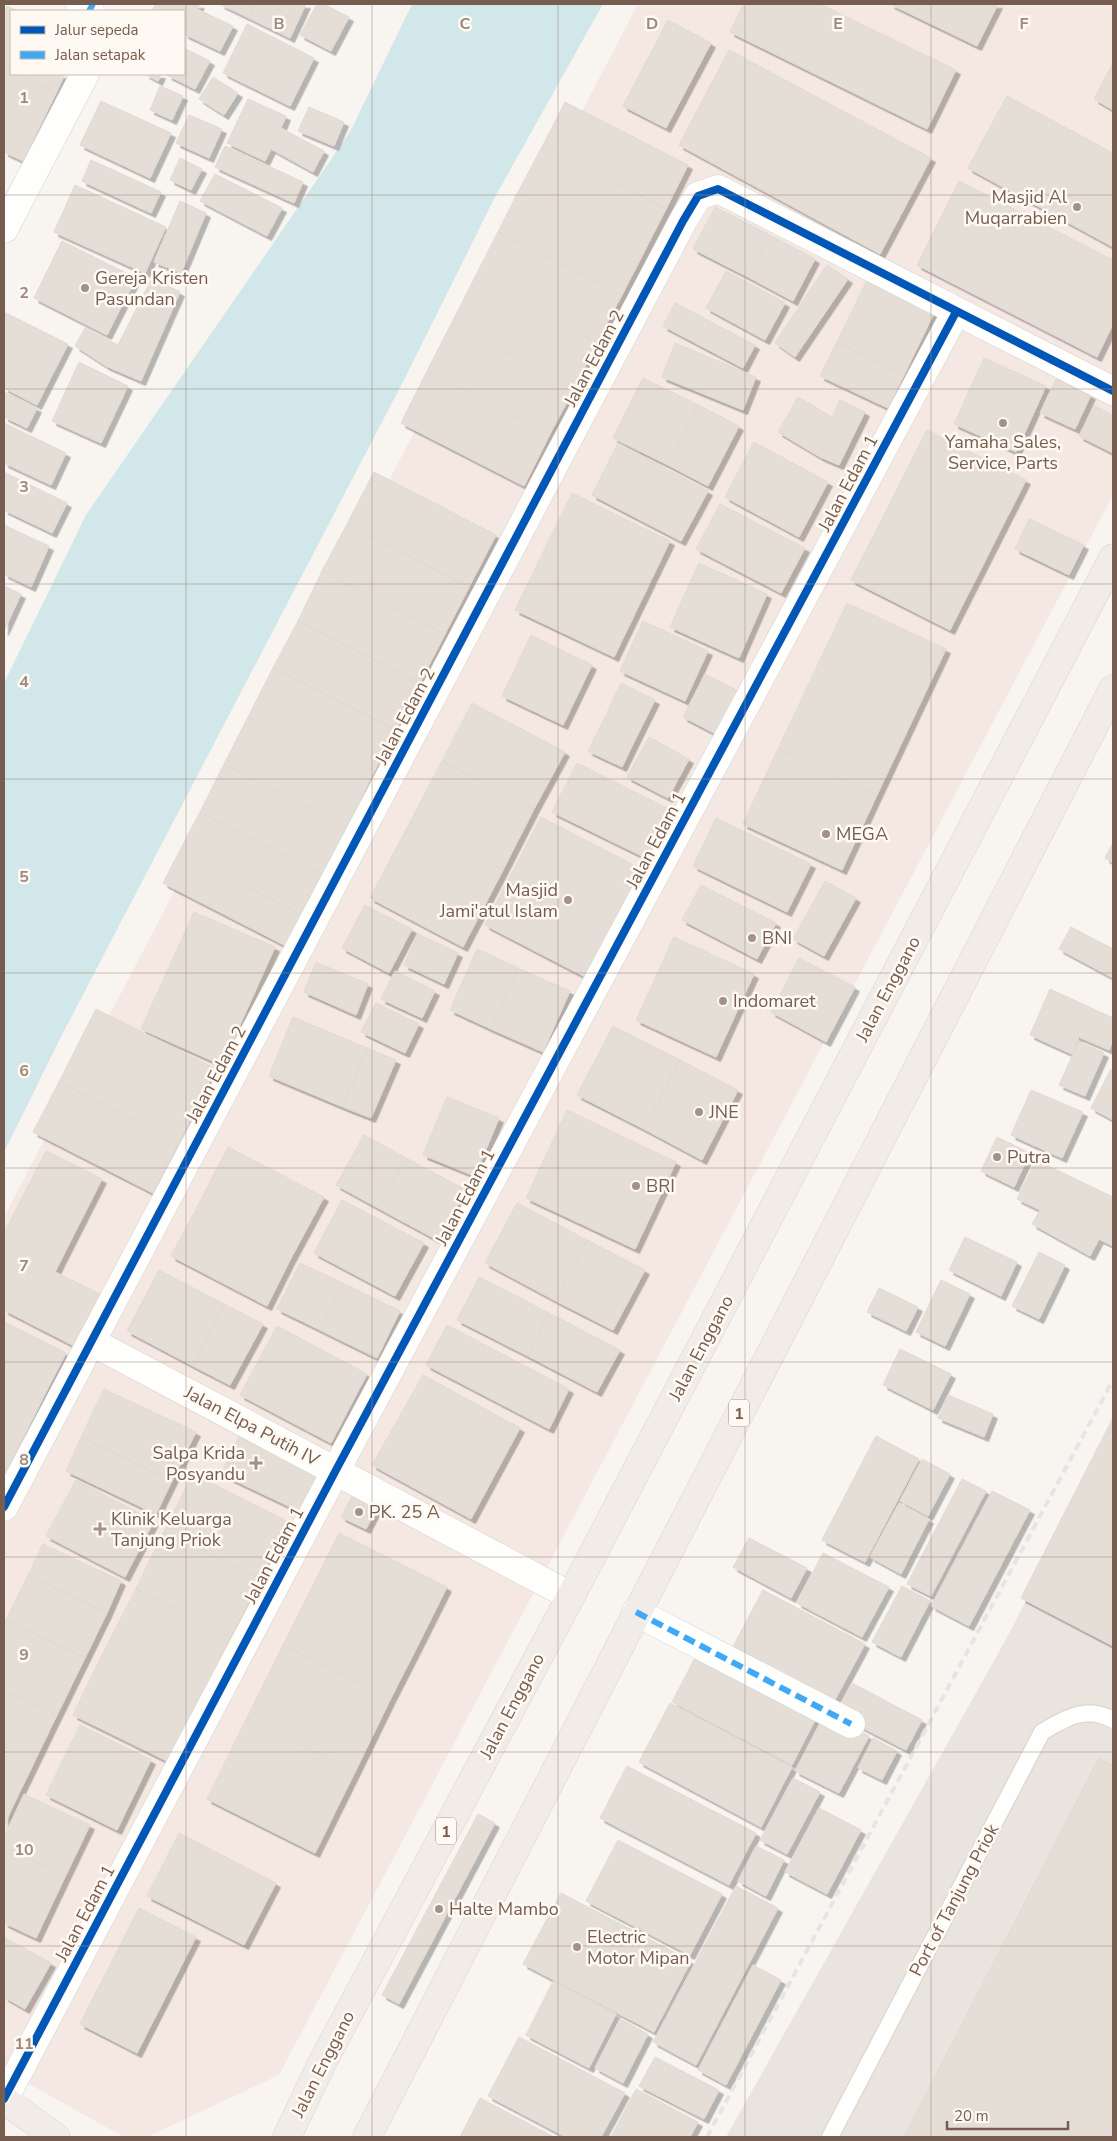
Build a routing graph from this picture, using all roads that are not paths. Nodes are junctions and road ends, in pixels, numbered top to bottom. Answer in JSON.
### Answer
{"nodes":[{"id":1,"x":85,"y":75,"type":"edge"},
{"id":2,"x":4,"y":229,"type":"edge"},
{"id":3,"x":956,"y":312,"type":"junction"},
{"id":4,"x":1113,"y":391,"type":"edge"},
{"id":5,"x":1113,"y":558,"type":"edge"},
{"id":6,"x":1113,"y":689,"type":"edge"},
{"id":7,"x":92,"y":1342,"type":"junction"},
{"id":8,"x":336,"y":1470,"type":"junction"},
{"id":9,"x":4,"y":1507,"type":"edge"},
{"id":10,"x":571,"y":1596,"type":"junction"},
{"id":11,"x":636,"y":1612,"type":"junction"},
{"id":12,"x":1113,"y":1720,"type":"edge"},
{"id":13,"x":851,"y":1724,"type":"dead end"},
{"id":14,"x":4,"y":2100,"type":"edge"},
{"id":15,"x":56,"y":2137,"type":"edge"},
{"id":16,"x":286,"y":2137,"type":"edge"},
{"id":17,"x":367,"y":2137,"type":"edge"},
{"id":18,"x":830,"y":2137,"type":"edge"}],
"edges":[{"from":1,"to":2,"type":"street"},
{"from":3,"to":4,"type":"street"},
{"from":3,"to":7,"type":"street","name":"Jalan Edam 2"},
{"from":3,"to":8,"type":"street","name":"Jalan Edam 1"},
{"from":5,"to":10,"type":"highway","name":"Jalan Enggano","number":"1"},
{"from":6,"to":11,"type":"highway","number":"1"},
{"from":7,"to":8,"type":"street","name":"Jalan Elpa Putih IV"},
{"from":7,"to":9,"type":"street","name":"Jalan Edam 2"},
{"from":8,"to":10,"type":"street","name":"Jalan Elpa Putih IV"},
{"from":8,"to":14,"type":"street","name":"Jalan Edam 1"},
{"from":10,"to":16,"type":"highway","name":"Jalan Enggano","number":"1"},
{"from":11,"to":13,"type":"street"},
{"from":11,"to":17,"type":"highway","number":"1"},
{"from":12,"to":18,"type":"lane","name":"Port of Tanjung Priok"},
{"from":14,"to":15,"type":"highway"}]}
